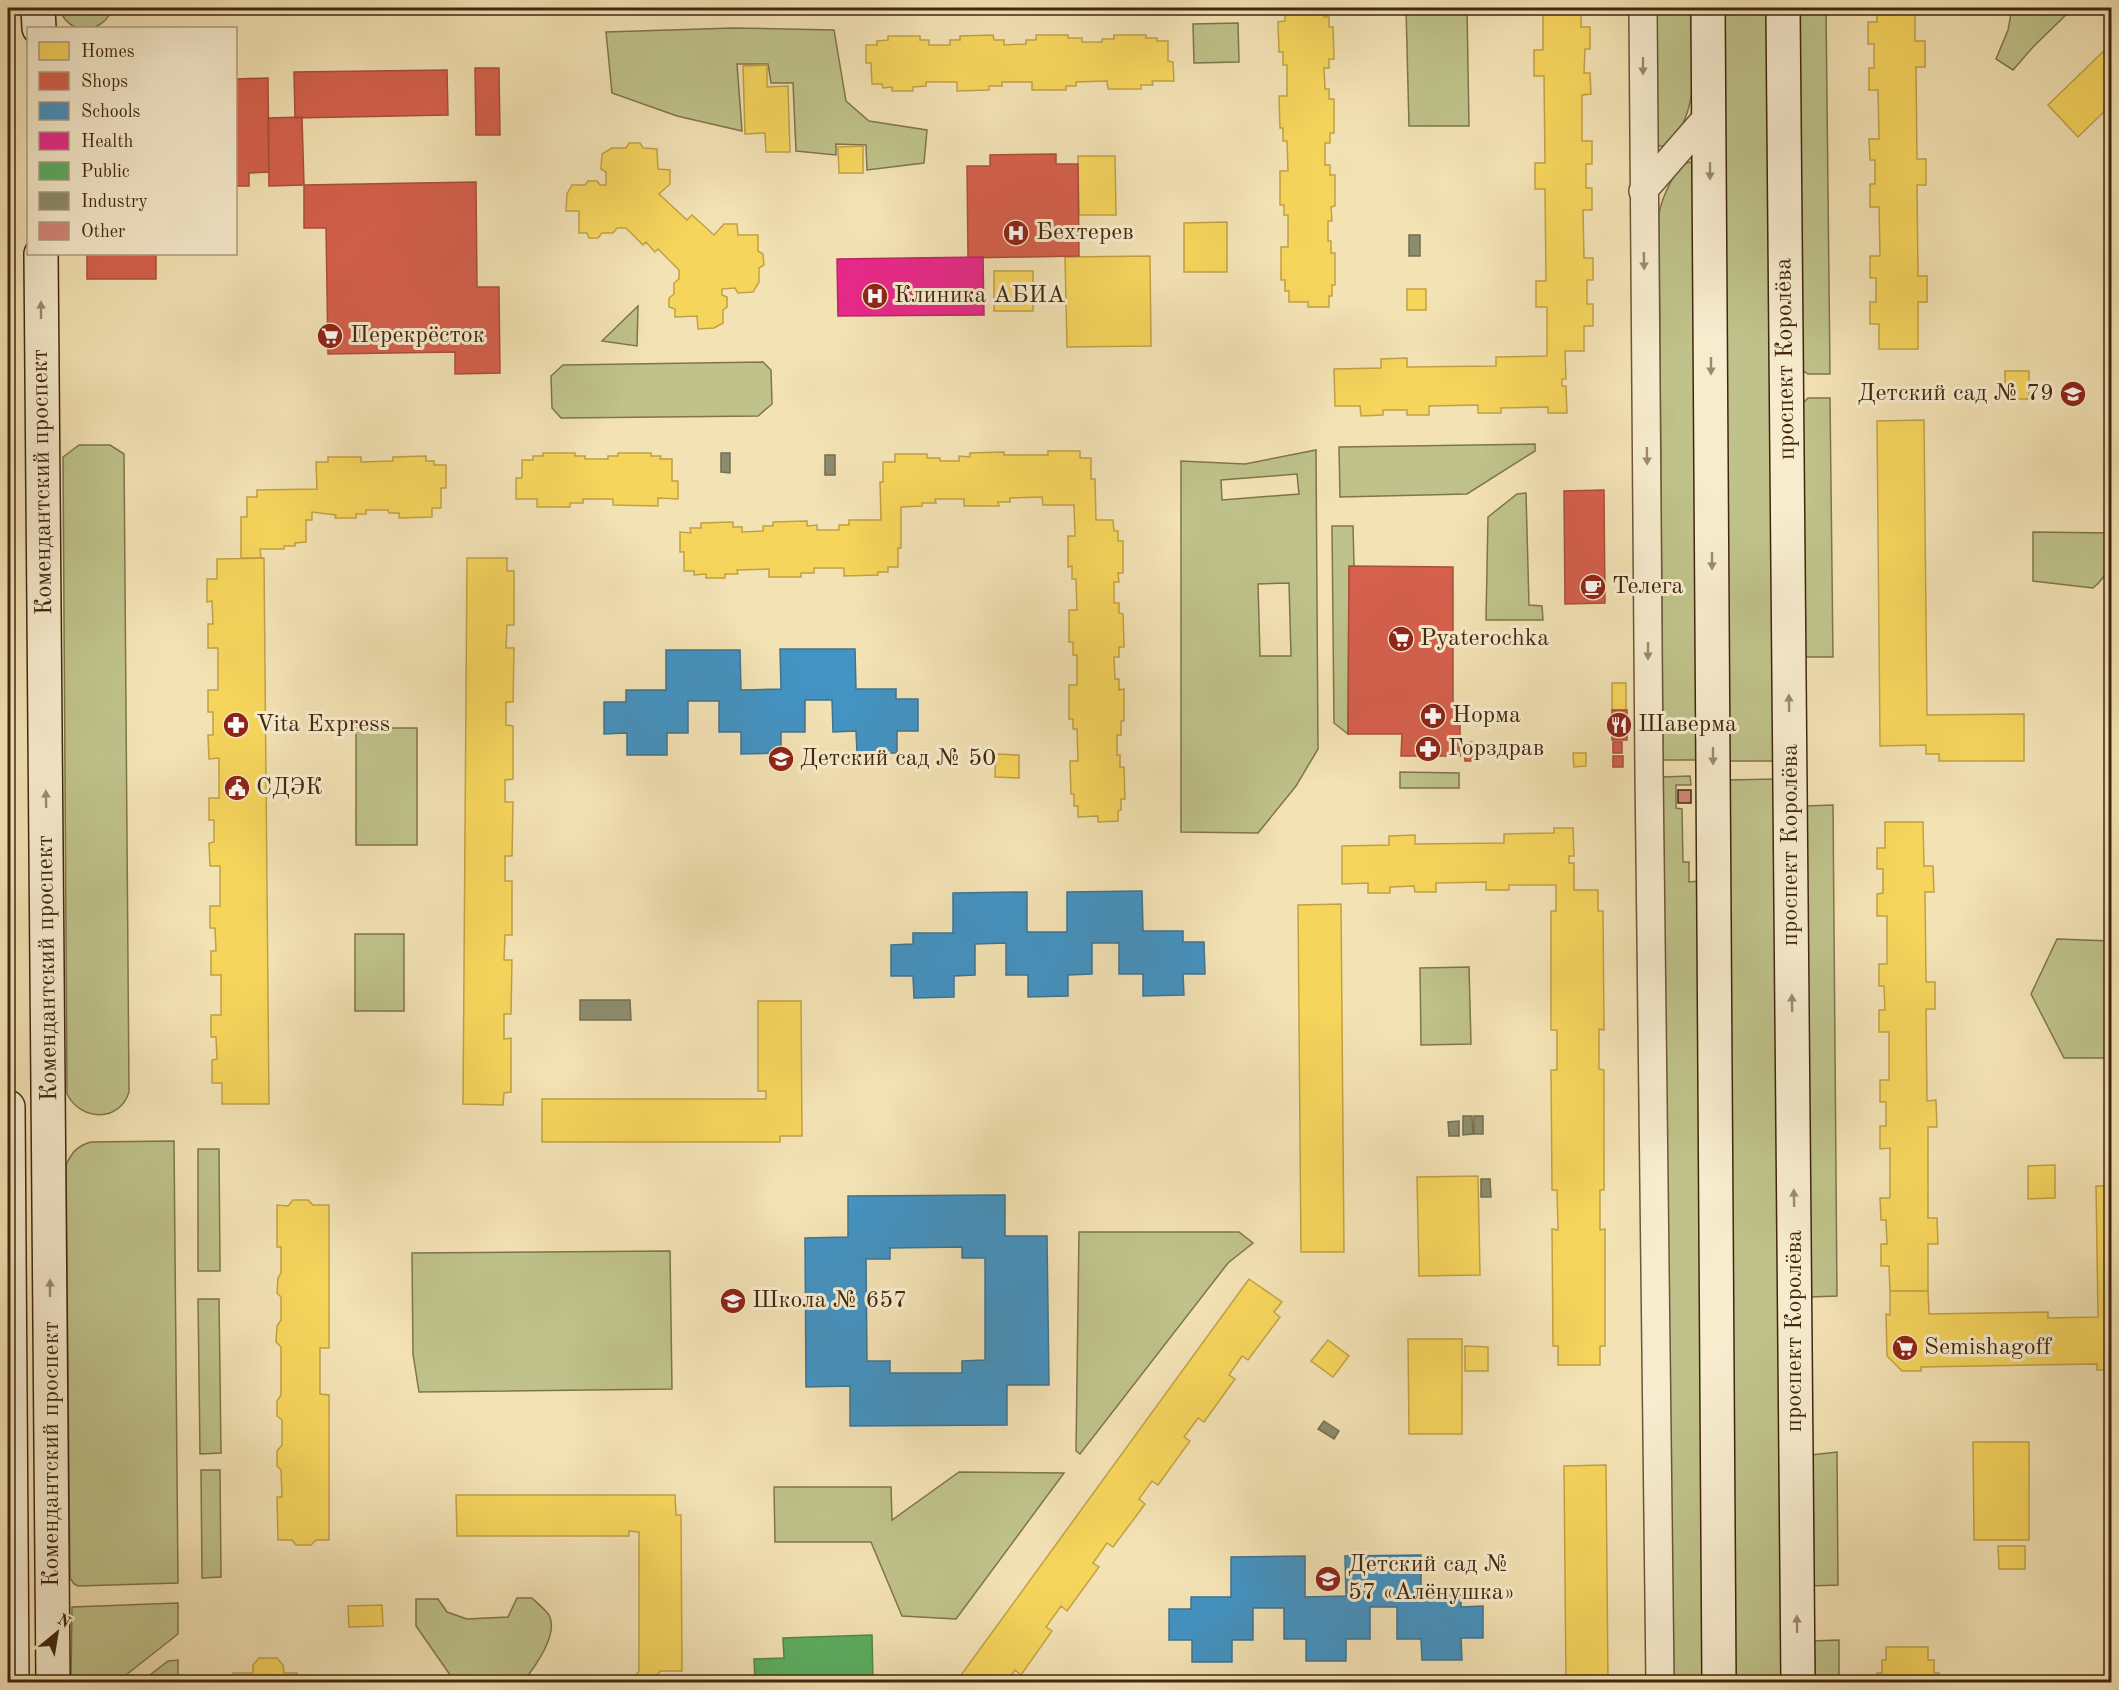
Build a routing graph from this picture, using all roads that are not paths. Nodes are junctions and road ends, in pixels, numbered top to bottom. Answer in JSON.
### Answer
{"nodes":[{"id":1,"x":38,"y":8,"type":"edge"},
{"id":2,"x":1643,"y":8,"type":"edge"},
{"id":3,"x":1708,"y":8,"type":"edge"},
{"id":4,"x":1783,"y":8,"type":"edge"},
{"id":5,"x":39,"y":27,"type":"edge"},
{"id":6,"x":1710,"y":115,"type":"junction"},
{"id":7,"x":1643,"y":191,"type":"junction"},
{"id":8,"x":41,"y":255,"type":"edge"},
{"id":9,"x":8,"y":1107,"type":"edge"},
{"id":10,"x":12,"y":1683,"type":"edge"},
{"id":11,"x":53,"y":1683,"type":"edge"},
{"id":12,"x":1660,"y":1683,"type":"edge"},
{"id":13,"x":1719,"y":1683,"type":"edge"},
{"id":14,"x":1798,"y":1683,"type":"edge"}],
"edges":[{"from":1,"to":5,"type":"street"},
{"from":2,"to":7,"type":"street","one_way":true},
{"from":3,"to":6,"type":"street"},
{"from":14,"to":4,"type":"street","name":"проспект Королёва","one_way":true},
{"from":6,"to":7,"type":"street"},
{"from":6,"to":13,"type":"street","one_way":true},
{"from":7,"to":12,"type":"street","one_way":true},
{"from":11,"to":8,"type":"street","name":"Комендантский проспект","one_way":true},
{"from":9,"to":10,"type":"street","name":"Комендантский проспект"}]}
